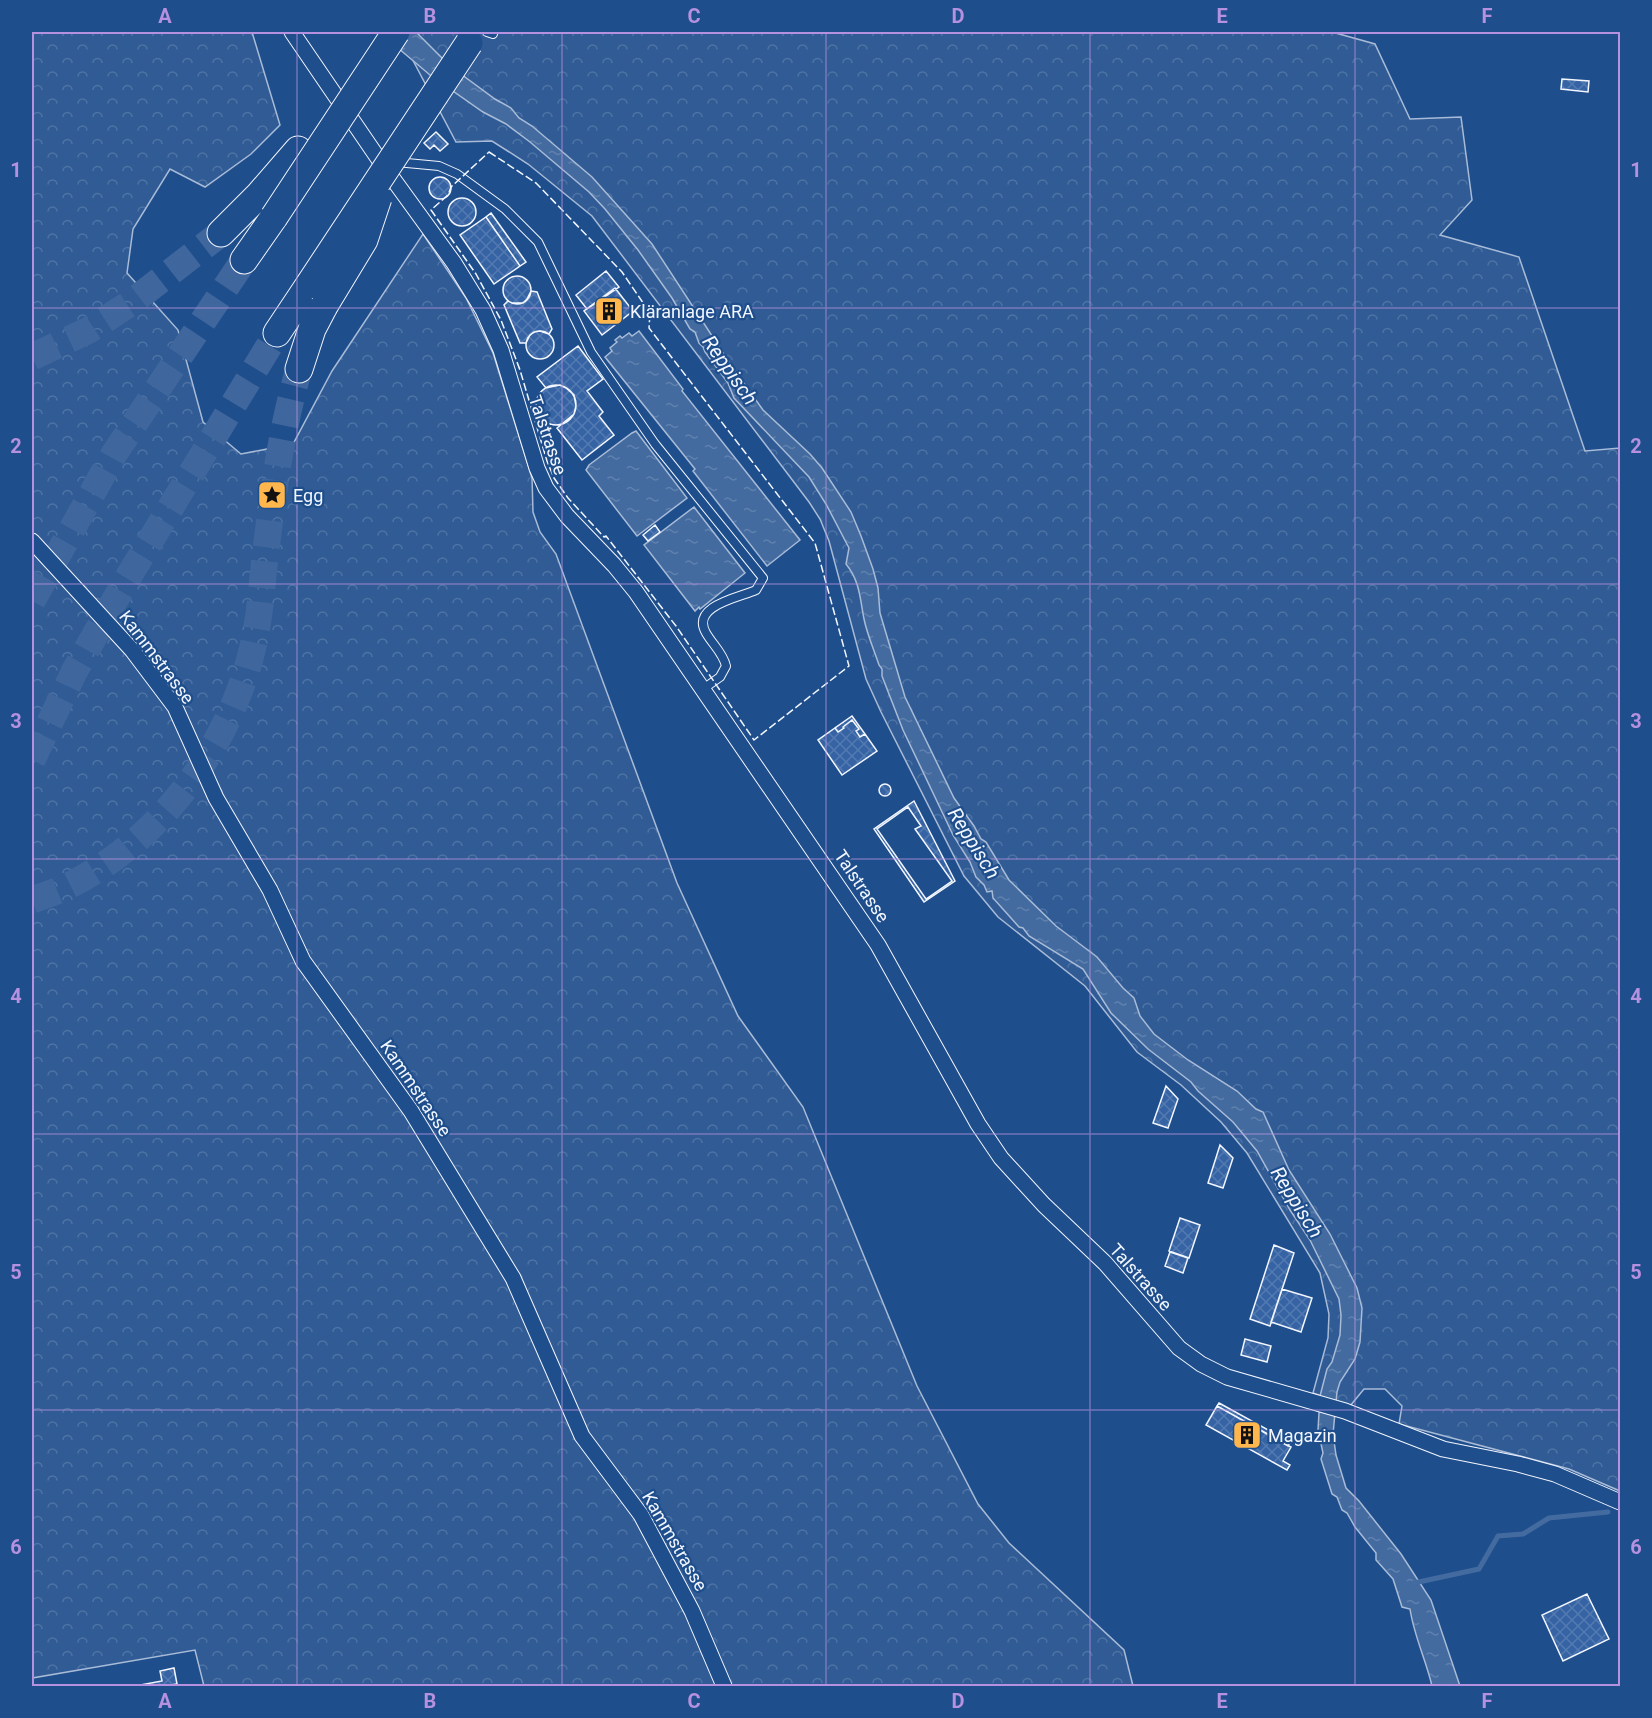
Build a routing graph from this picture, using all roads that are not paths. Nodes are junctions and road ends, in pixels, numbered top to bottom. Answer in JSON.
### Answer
{"nodes":[{"id":1,"x":292,"y":32,"type":"edge"},
{"id":2,"x":391,"y":32,"type":"edge"},
{"id":3,"x":396,"y":32,"type":"edge"},
{"id":4,"x":486,"y":32,"type":"edge"},
{"id":5,"x":385,"y":162,"type":"junction"},
{"id":6,"x":267,"y":206,"type":"junction"},
{"id":7,"x":221,"y":233,"type":"tunnel mouth"},
{"id":8,"x":244,"y":260,"type":"tunnel mouth"},
{"id":9,"x":316,"y":295,"type":"junction"},
{"id":10,"x":278,"y":333,"type":"tunnel mouth"},
{"id":11,"x":299,"y":369,"type":"tunnel mouth"},
{"id":12,"x":32,"y":541,"type":"edge"},
{"id":13,"x":703,"y":689,"type":"junction"},
{"id":14,"x":1620,"y":1502,"type":"edge"},
{"id":15,"x":724,"y":1686,"type":"edge"}],
"edges":[{"from":1,"to":5,"type":"street","name":"Talstrasse"},
{"from":2,"to":6,"type":"highway"},
{"from":3,"to":6,"type":"highway","bridge":true},
{"from":4,"to":5,"type":"highway","bridge":true},
{"from":5,"to":9,"type":"highway","bridge":true},
{"from":5,"to":13,"type":"street","name":"Talstrasse"},
{"from":5,"to":13,"type":"lane"},
{"from":6,"to":7,"type":"highway"},
{"from":6,"to":8,"type":"highway"},
{"from":9,"to":10,"type":"highway"},
{"from":9,"to":11,"type":"highway"},
{"from":12,"to":15,"type":"street","name":"Kammstrasse"},
{"from":13,"to":14,"type":"street","name":"Talstrasse"}]}
